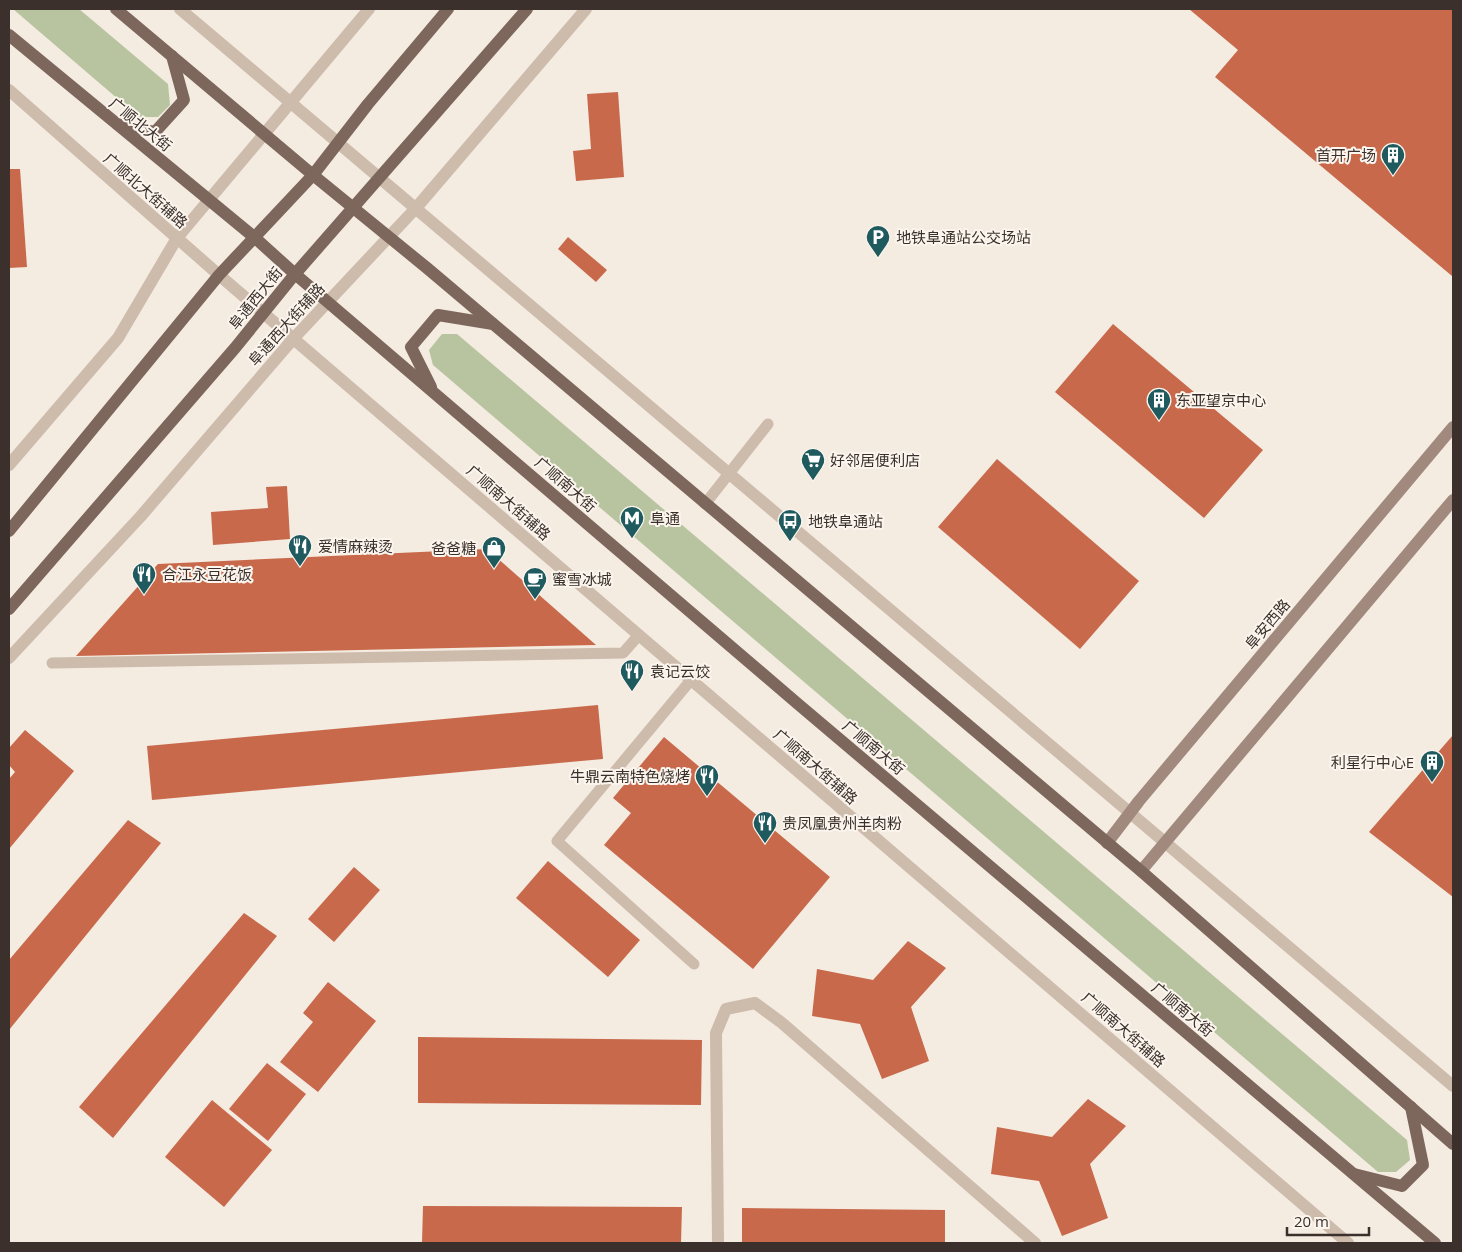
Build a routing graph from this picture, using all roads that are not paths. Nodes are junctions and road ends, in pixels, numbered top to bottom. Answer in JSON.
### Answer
{"nodes":[{"id":1,"x":116,"y":9,"type":"edge"},
{"id":2,"x":180,"y":9,"type":"edge"},
{"id":3,"x":370,"y":9,"type":"edge"},
{"id":4,"x":448,"y":9,"type":"edge"},
{"id":5,"x":527,"y":9,"type":"edge"},
{"id":6,"x":586,"y":9,"type":"edge"},
{"id":7,"x":9,"y":36,"type":"edge"},
{"id":8,"x":172,"y":56,"type":"junction"},
{"id":9,"x":9,"y":90,"type":"edge"},
{"id":10,"x":291,"y":103,"type":"junction"},
{"id":11,"x":115,"y":123,"type":"junction"},
{"id":12,"x":265,"y":134,"type":"junction"},
{"id":13,"x":338,"y":142,"type":"junction"},
{"id":14,"x":313,"y":175,"type":"junction"},
{"id":15,"x":380,"y":178,"type":"junction"},
{"id":16,"x":209,"y":200,"type":"junction"},
{"id":17,"x":353,"y":208,"type":"junction"},
{"id":18,"x":416,"y":208,"type":"junction"},
{"id":19,"x":254,"y":237,"type":"junction"},
{"id":20,"x":389,"y":237,"type":"junction"},
{"id":21,"x":177,"y":238,"type":"junction"},
{"id":22,"x":295,"y":274,"type":"junction"},
{"id":23,"x":219,"y":275,"type":"junction"},
{"id":24,"x":328,"y":302,"type":"junction"},
{"id":25,"x":263,"y":313,"type":"junction"},
{"id":26,"x":493,"y":324,"type":"junction"},
{"id":27,"x":293,"y":339,"type":"junction"},
{"id":28,"x":434,"y":393,"type":"junction"},
{"id":29,"x":768,"y":424,"type":"dead end"},
{"id":30,"x":1453,"y":427,"type":"edge"},
{"id":31,"x":9,"y":465,"type":"edge"},
{"id":32,"x":729,"y":474,"type":"junction"},
{"id":33,"x":1453,"y":500,"type":"edge"},
{"id":34,"x":705,"y":504,"type":"junction"},
{"id":35,"x":9,"y":531,"type":"edge"},
{"id":36,"x":9,"y":609,"type":"edge"},
{"id":37,"x":639,"y":635,"type":"junction"},
{"id":38,"x":9,"y":658,"type":"edge"},
{"id":39,"x":52,"y":663,"type":"dead end"},
{"id":40,"x":691,"y":680,"type":"junction"},
{"id":41,"x":1129,"y":814,"type":"junction"},
{"id":42,"x":1107,"y":843,"type":"junction"},
{"id":43,"x":1165,"y":843,"type":"junction"},
{"id":44,"x":1141,"y":871,"type":"junction"},
{"id":45,"x":694,"y":964,"type":"dead end"},
{"id":46,"x":1453,"y":1086,"type":"edge"},
{"id":47,"x":1411,"y":1107,"type":"junction"},
{"id":48,"x":1453,"y":1144,"type":"edge"},
{"id":49,"x":1352,"y":1173,"type":"junction"},
{"id":50,"x":718,"y":1243,"type":"edge"},
{"id":51,"x":1035,"y":1243,"type":"edge"},
{"id":52,"x":1348,"y":1243,"type":"edge"},
{"id":53,"x":1435,"y":1243,"type":"edge"}],
"edges":[{"from":1,"to":8,"type":"main road"},
{"from":2,"to":10,"type":"street"},
{"from":3,"to":10,"type":"street"},
{"from":4,"to":13,"type":"main road"},
{"from":5,"to":15,"type":"main road","name":"阜通西大街"},
{"from":6,"to":18,"type":"street","name":"阜通西大街辅路"},
{"from":7,"to":11,"type":"main road","name":"广顺北大街"},
{"from":8,"to":11,"type":"main road"},
{"from":8,"to":12,"type":"main road"},
{"from":9,"to":21,"type":"street","name":"广顺北大街辅路"},
{"from":10,"to":12,"type":"street"},
{"from":10,"to":13,"type":"street"},
{"from":11,"to":16,"type":"main road","name":"广顺北大街"},
{"from":12,"to":14,"type":"main road"},
{"from":12,"to":16,"type":"street"},
{"from":13,"to":14,"type":"main road"},
{"from":13,"to":15,"type":"street"},
{"from":14,"to":17,"type":"main road"},
{"from":14,"to":19,"type":"main road"},
{"from":15,"to":17,"type":"main road","name":"阜通西大街"},
{"from":15,"to":18,"type":"street"},
{"from":16,"to":19,"type":"main road","name":"广顺北大街"},
{"from":16,"to":21,"type":"street"},
{"from":17,"to":20,"type":"main road"},
{"from":17,"to":22,"type":"main road","name":"阜通西大街"},
{"from":18,"to":20,"type":"street","name":"阜通西大街辅路"},
{"from":18,"to":32,"type":"street"},
{"from":19,"to":22,"type":"main road","name":"广顺北大街"},
{"from":19,"to":23,"type":"main road"},
{"from":20,"to":24,"type":"street","name":"阜通西大街辅路"},
{"from":20,"to":26,"type":"main road"},
{"from":21,"to":23,"type":"street","name":"广顺北大街辅路"},
{"from":21,"to":31,"type":"street"},
{"from":22,"to":24,"type":"main road","name":"广顺南大街"},
{"from":22,"to":25,"type":"main road","name":"阜通西大街"},
{"from":23,"to":25,"type":"street","name":"广顺北大街辅路"},
{"from":23,"to":35,"type":"main road"},
{"from":24,"to":27,"type":"street","name":"阜通西大街辅路"},
{"from":24,"to":28,"type":"main road","name":"广顺南大街"},
{"from":25,"to":27,"type":"street","name":"广顺南大街辅路"},
{"from":25,"to":36,"type":"main road","name":"阜通西大街"},
{"from":26,"to":28,"type":"main road"},
{"from":26,"to":34,"type":"main road"},
{"from":27,"to":37,"type":"street","name":"广顺南大街辅路"},
{"from":27,"to":38,"type":"street","name":"阜通西大街辅路"},
{"from":28,"to":49,"type":"main road","name":"广顺南大街"},
{"from":29,"to":32,"type":"lane"},
{"from":30,"to":41,"type":"main road","name":"阜安西路"},
{"from":32,"to":34,"type":"lane"},
{"from":32,"to":41,"type":"street"},
{"from":33,"to":43,"type":"main road"},
{"from":34,"to":42,"type":"main road"},
{"from":37,"to":39,"type":"lane"},
{"from":37,"to":40,"type":"street","name":"广顺南大街辅路"},
{"from":40,"to":45,"type":"lane"},
{"from":40,"to":52,"type":"street","name":"广顺南大街辅路"},
{"from":41,"to":42,"type":"main road","name":"阜安西路"},
{"from":41,"to":43,"type":"street"},
{"from":42,"to":44,"type":"main road"},
{"from":43,"to":44,"type":"main road"},
{"from":43,"to":46,"type":"street"},
{"from":44,"to":47,"type":"main road"},
{"from":47,"to":48,"type":"main road"},
{"from":47,"to":49,"type":"main road"},
{"from":49,"to":53,"type":"main road","name":"广顺南大街"},
{"from":50,"to":51,"type":"street"}]}
